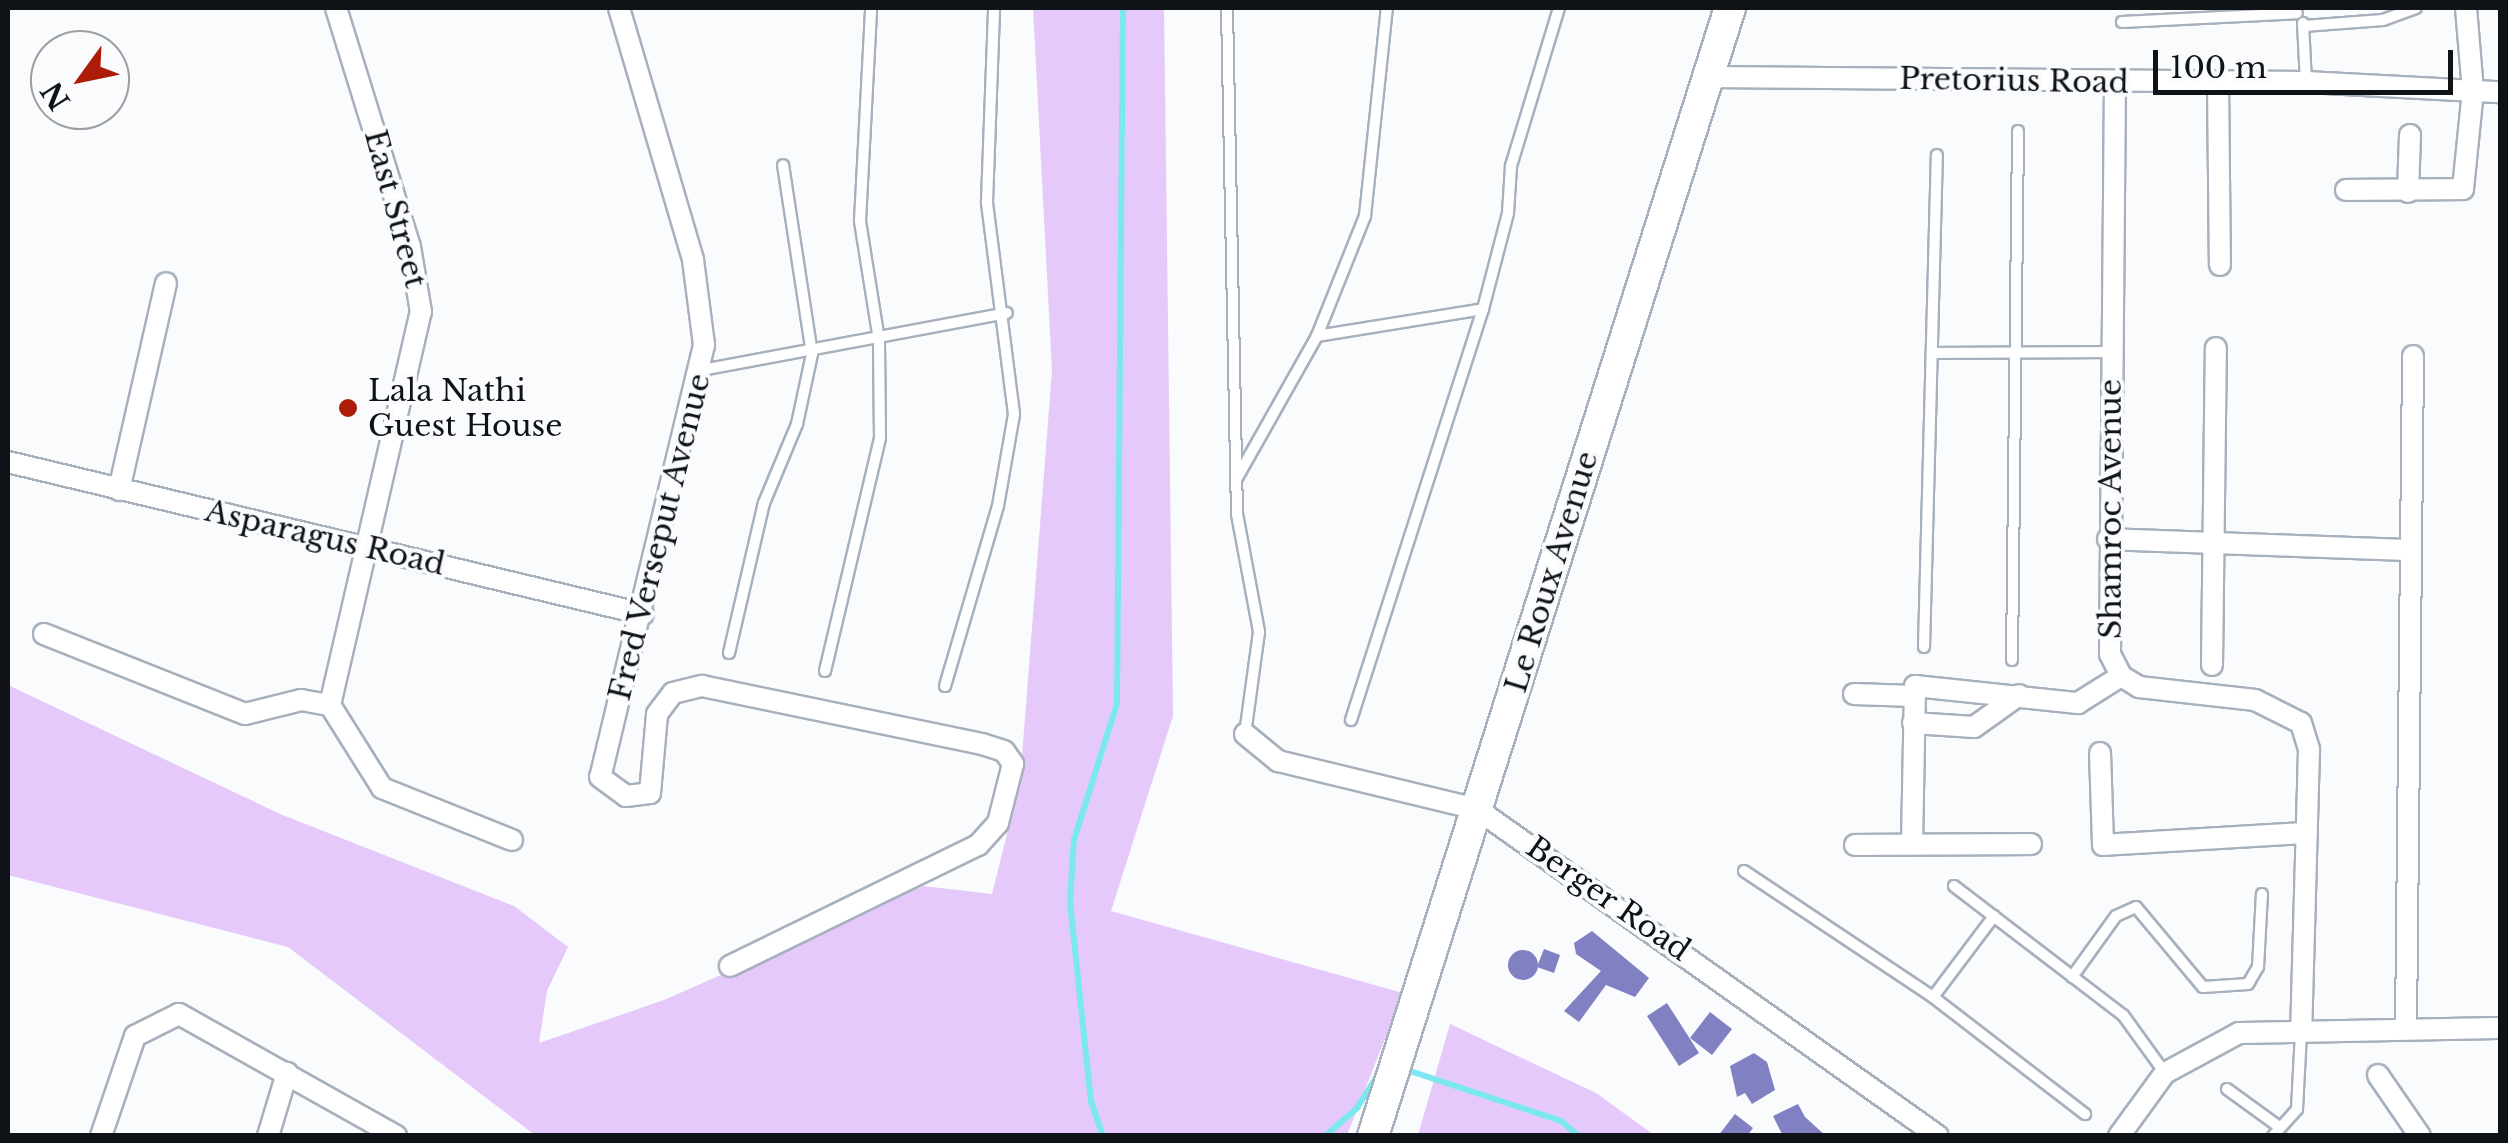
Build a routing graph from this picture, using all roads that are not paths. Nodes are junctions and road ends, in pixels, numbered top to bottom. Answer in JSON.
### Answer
{"nodes":[{"id":1,"x":336,"y":8,"type":"edge"},
{"id":2,"x":619,"y":8,"type":"edge"},
{"id":3,"x":871,"y":8,"type":"edge"},
{"id":4,"x":994,"y":8,"type":"edge"},
{"id":5,"x":1227,"y":8,"type":"edge"},
{"id":6,"x":1388,"y":8,"type":"edge"},
{"id":7,"x":1559,"y":8,"type":"edge"},
{"id":8,"x":1730,"y":8,"type":"edge"},
{"id":9,"x":2416,"y":8,"type":"edge"},
{"id":10,"x":2466,"y":8,"type":"edge"},
{"id":11,"x":2294,"y":10,"type":"edge"},
{"id":12,"x":2122,"y":22,"type":"dead end"},
{"id":13,"x":2304,"y":26,"type":"junction"},
{"id":14,"x":1708,"y":78,"type":"junction"},
{"id":15,"x":2115,"y":82,"type":"junction"},
{"id":16,"x":2218,"y":82,"type":"junction"},
{"id":17,"x":2306,"y":82,"type":"junction"},
{"id":18,"x":2473,"y":91,"type":"junction"},
{"id":19,"x":2500,"y":92,"type":"edge"},
{"id":20,"x":2018,"y":131,"type":"dead end"},
{"id":21,"x":2410,"y":135,"type":"dead end"},
{"id":22,"x":1937,"y":155,"type":"dead end"},
{"id":23,"x":783,"y":165,"type":"dead end"},
{"id":24,"x":2346,"y":190,"type":"dead end"},
{"id":25,"x":2408,"y":192,"type":"junction"},
{"id":26,"x":2220,"y":264,"type":"dead end"},
{"id":27,"x":166,"y":283,"type":"dead end"},
{"id":28,"x":1483,"y":309,"type":"junction"},
{"id":29,"x":1007,"y":313,"type":"junction"},
{"id":30,"x":1317,"y":336,"type":"junction"},
{"id":31,"x":879,"y":340,"type":"junction"},
{"id":32,"x":2216,"y":348,"type":"dead end"},
{"id":33,"x":2112,"y":352,"type":"junction"},
{"id":34,"x":1932,"y":353,"type":"junction"},
{"id":35,"x":2019,"y":353,"type":"junction"},
{"id":36,"x":812,"y":354,"type":"junction"},
{"id":37,"x":2413,"y":356,"type":"dead end"},
{"id":38,"x":702,"y":370,"type":"junction"},
{"id":39,"x":8,"y":462,"type":"edge"},
{"id":40,"x":1237,"y":478,"type":"junction"},
{"id":41,"x":120,"y":490,"type":"junction"},
{"id":42,"x":2108,"y":539,"type":"junction"},
{"id":43,"x":2214,"y":542,"type":"junction"},
{"id":44,"x":372,"y":548,"type":"junction"},
{"id":45,"x":2411,"y":550,"type":"junction"},
{"id":46,"x":643,"y":614,"type":"junction"},
{"id":47,"x":44,"y":634,"type":"dead end"},
{"id":48,"x":1924,"y":647,"type":"dead end"},
{"id":49,"x":729,"y":653,"type":"dead end"},
{"id":50,"x":2012,"y":660,"type":"dead end"},
{"id":51,"x":2212,"y":665,"type":"dead end"},
{"id":52,"x":825,"y":671,"type":"dead end"},
{"id":53,"x":2121,"y":676,"type":"junction"},
{"id":54,"x":944,"y":686,"type":"dead end"},
{"id":55,"x":1914,"y":691,"type":"junction"},
{"id":56,"x":1854,"y":694,"type":"dead end"},
{"id":57,"x":2019,"y":695,"type":"junction"},
{"id":58,"x":330,"y":705,"type":"junction"},
{"id":59,"x":1351,"y":720,"type":"dead end"},
{"id":60,"x":1913,"y":723,"type":"junction"},
{"id":61,"x":1244,"y":734,"type":"joint"},
{"id":62,"x":2100,"y":753,"type":"dead end"},
{"id":63,"x":1477,"y":809,"type":"junction"},
{"id":64,"x":2307,"y":833,"type":"junction"},
{"id":65,"x":512,"y":840,"type":"dead end"},
{"id":66,"x":1912,"y":844,"type":"junction"},
{"id":67,"x":2031,"y":844,"type":"dead end"},
{"id":68,"x":1855,"y":845,"type":"dead end"},
{"id":69,"x":1744,"y":871,"type":"dead end"},
{"id":70,"x":1954,"y":886,"type":"dead end"},
{"id":71,"x":2262,"y":894,"type":"dead end"},
{"id":72,"x":1994,"y":916,"type":"junction"},
{"id":73,"x":730,"y":966,"type":"dead end"},
{"id":74,"x":2072,"y":976,"type":"junction"},
{"id":75,"x":1932,"y":997,"type":"junction"},
{"id":76,"x":2406,"y":1028,"type":"junction"},
{"id":77,"x":2500,"y":1028,"type":"edge"},
{"id":78,"x":2301,"y":1030,"type":"junction"},
{"id":79,"x":287,"y":1073,"type":"junction"},
{"id":80,"x":2165,"y":1074,"type":"junction"},
{"id":81,"x":2378,"y":1075,"type":"dead end"},
{"id":82,"x":2227,"y":1088,"type":"dead end"},
{"id":83,"x":2085,"y":1114,"type":"dead end"},
{"id":84,"x":2276,"y":1131,"type":"edge"},
{"id":85,"x":101,"y":1136,"type":"edge"},
{"id":86,"x":268,"y":1136,"type":"edge"},
{"id":87,"x":396,"y":1136,"type":"edge"},
{"id":88,"x":1373,"y":1136,"type":"edge"},
{"id":89,"x":1938,"y":1136,"type":"edge"},
{"id":90,"x":2118,"y":1136,"type":"edge"},
{"id":91,"x":2420,"y":1136,"type":"edge"}],
"edges":[{"from":1,"to":44,"type":"street","name":"East Street"},
{"from":2,"to":38,"type":"street","name":"Fred Verseput Avenue"},
{"from":3,"to":31,"type":"lane"},
{"from":4,"to":29,"type":"lane"},
{"from":5,"to":40,"type":"lane"},
{"from":6,"to":30,"type":"lane"},
{"from":7,"to":28,"type":"lane"},
{"from":8,"to":14,"type":"main road","name":"Le Roux Avenue"},
{"from":9,"to":13,"type":"lane"},
{"from":10,"to":18,"type":"street"},
{"from":11,"to":12,"type":"lane"},
{"from":11,"to":13,"type":"lane"},
{"from":13,"to":17,"type":"lane"},
{"from":14,"to":15,"type":"street","name":"Pretorius Road"},
{"from":14,"to":63,"type":"main road","name":"Le Roux Avenue"},
{"from":15,"to":16,"type":"street","name":"Pretorius Road"},
{"from":15,"to":33,"type":"street","name":"Shamroc Avenue"},
{"from":16,"to":17,"type":"street","name":"Pretorius Road"},
{"from":16,"to":26,"type":"street"},
{"from":17,"to":18,"type":"street","name":"Pretorius Road"},
{"from":18,"to":19,"type":"street","name":"Pretorius Road"},
{"from":18,"to":25,"type":"street"},
{"from":20,"to":35,"type":"lane"},
{"from":21,"to":25,"type":"street"},
{"from":22,"to":34,"type":"lane"},
{"from":23,"to":36,"type":"lane"},
{"from":24,"to":25,"type":"street"},
{"from":27,"to":41,"type":"street"},
{"from":28,"to":30,"type":"lane"},
{"from":28,"to":59,"type":"lane"},
{"from":29,"to":31,"type":"lane"},
{"from":29,"to":54,"type":"lane"},
{"from":30,"to":40,"type":"lane"},
{"from":31,"to":36,"type":"lane"},
{"from":31,"to":52,"type":"lane"},
{"from":32,"to":43,"type":"street"},
{"from":33,"to":35,"type":"lane"},
{"from":33,"to":42,"type":"street","name":"Shamroc Avenue"},
{"from":34,"to":35,"type":"lane"},
{"from":34,"to":48,"type":"lane"},
{"from":35,"to":50,"type":"lane"},
{"from":36,"to":38,"type":"lane"},
{"from":36,"to":49,"type":"lane"},
{"from":37,"to":45,"type":"street"},
{"from":38,"to":46,"type":"street","name":"Fred Verseput Avenue"},
{"from":39,"to":41,"type":"street","name":"Asparagus Road"},
{"from":40,"to":61,"type":"lane"},
{"from":41,"to":44,"type":"street","name":"Asparagus Road"},
{"from":42,"to":43,"type":"street"},
{"from":42,"to":53,"type":"street","name":"Shamroc Avenue"},
{"from":43,"to":45,"type":"street"},
{"from":43,"to":51,"type":"street"},
{"from":44,"to":46,"type":"street","name":"Asparagus Road"},
{"from":44,"to":58,"type":"street","name":"East Street"},
{"from":45,"to":76,"type":"street"},
{"from":46,"to":73,"type":"street","name":"Fred Verseput Avenue"},
{"from":47,"to":58,"type":"street"},
{"from":53,"to":57,"type":"street"},
{"from":53,"to":64,"type":"street","name":"Shamroc Avenue"},
{"from":55,"to":56,"type":"street"},
{"from":55,"to":57,"type":"street"},
{"from":55,"to":60,"type":"street"},
{"from":57,"to":60,"type":"street"},
{"from":58,"to":65,"type":"street"},
{"from":60,"to":66,"type":"street"},
{"from":61,"to":63,"type":"street","name":"Berger Road"},
{"from":62,"to":64,"type":"street"},
{"from":63,"to":88,"type":"main road","name":"Le Roux Avenue"},
{"from":63,"to":89,"type":"street","name":"Berger Road"},
{"from":64,"to":78,"type":"street","name":"Shamroc Avenue"},
{"from":66,"to":67,"type":"street"},
{"from":66,"to":68,"type":"street"},
{"from":69,"to":75,"type":"lane"},
{"from":70,"to":72,"type":"lane"},
{"from":71,"to":74,"type":"lane"},
{"from":72,"to":74,"type":"lane"},
{"from":72,"to":75,"type":"lane"},
{"from":74,"to":80,"type":"lane"},
{"from":75,"to":83,"type":"lane"},
{"from":76,"to":77,"type":"street"},
{"from":76,"to":78,"type":"street"},
{"from":78,"to":80,"type":"street"},
{"from":78,"to":84,"type":"lane"},
{"from":79,"to":85,"type":"street"},
{"from":79,"to":86,"type":"street"},
{"from":79,"to":87,"type":"street"},
{"from":80,"to":90,"type":"street"},
{"from":81,"to":91,"type":"street"},
{"from":82,"to":84,"type":"lane"}]}
